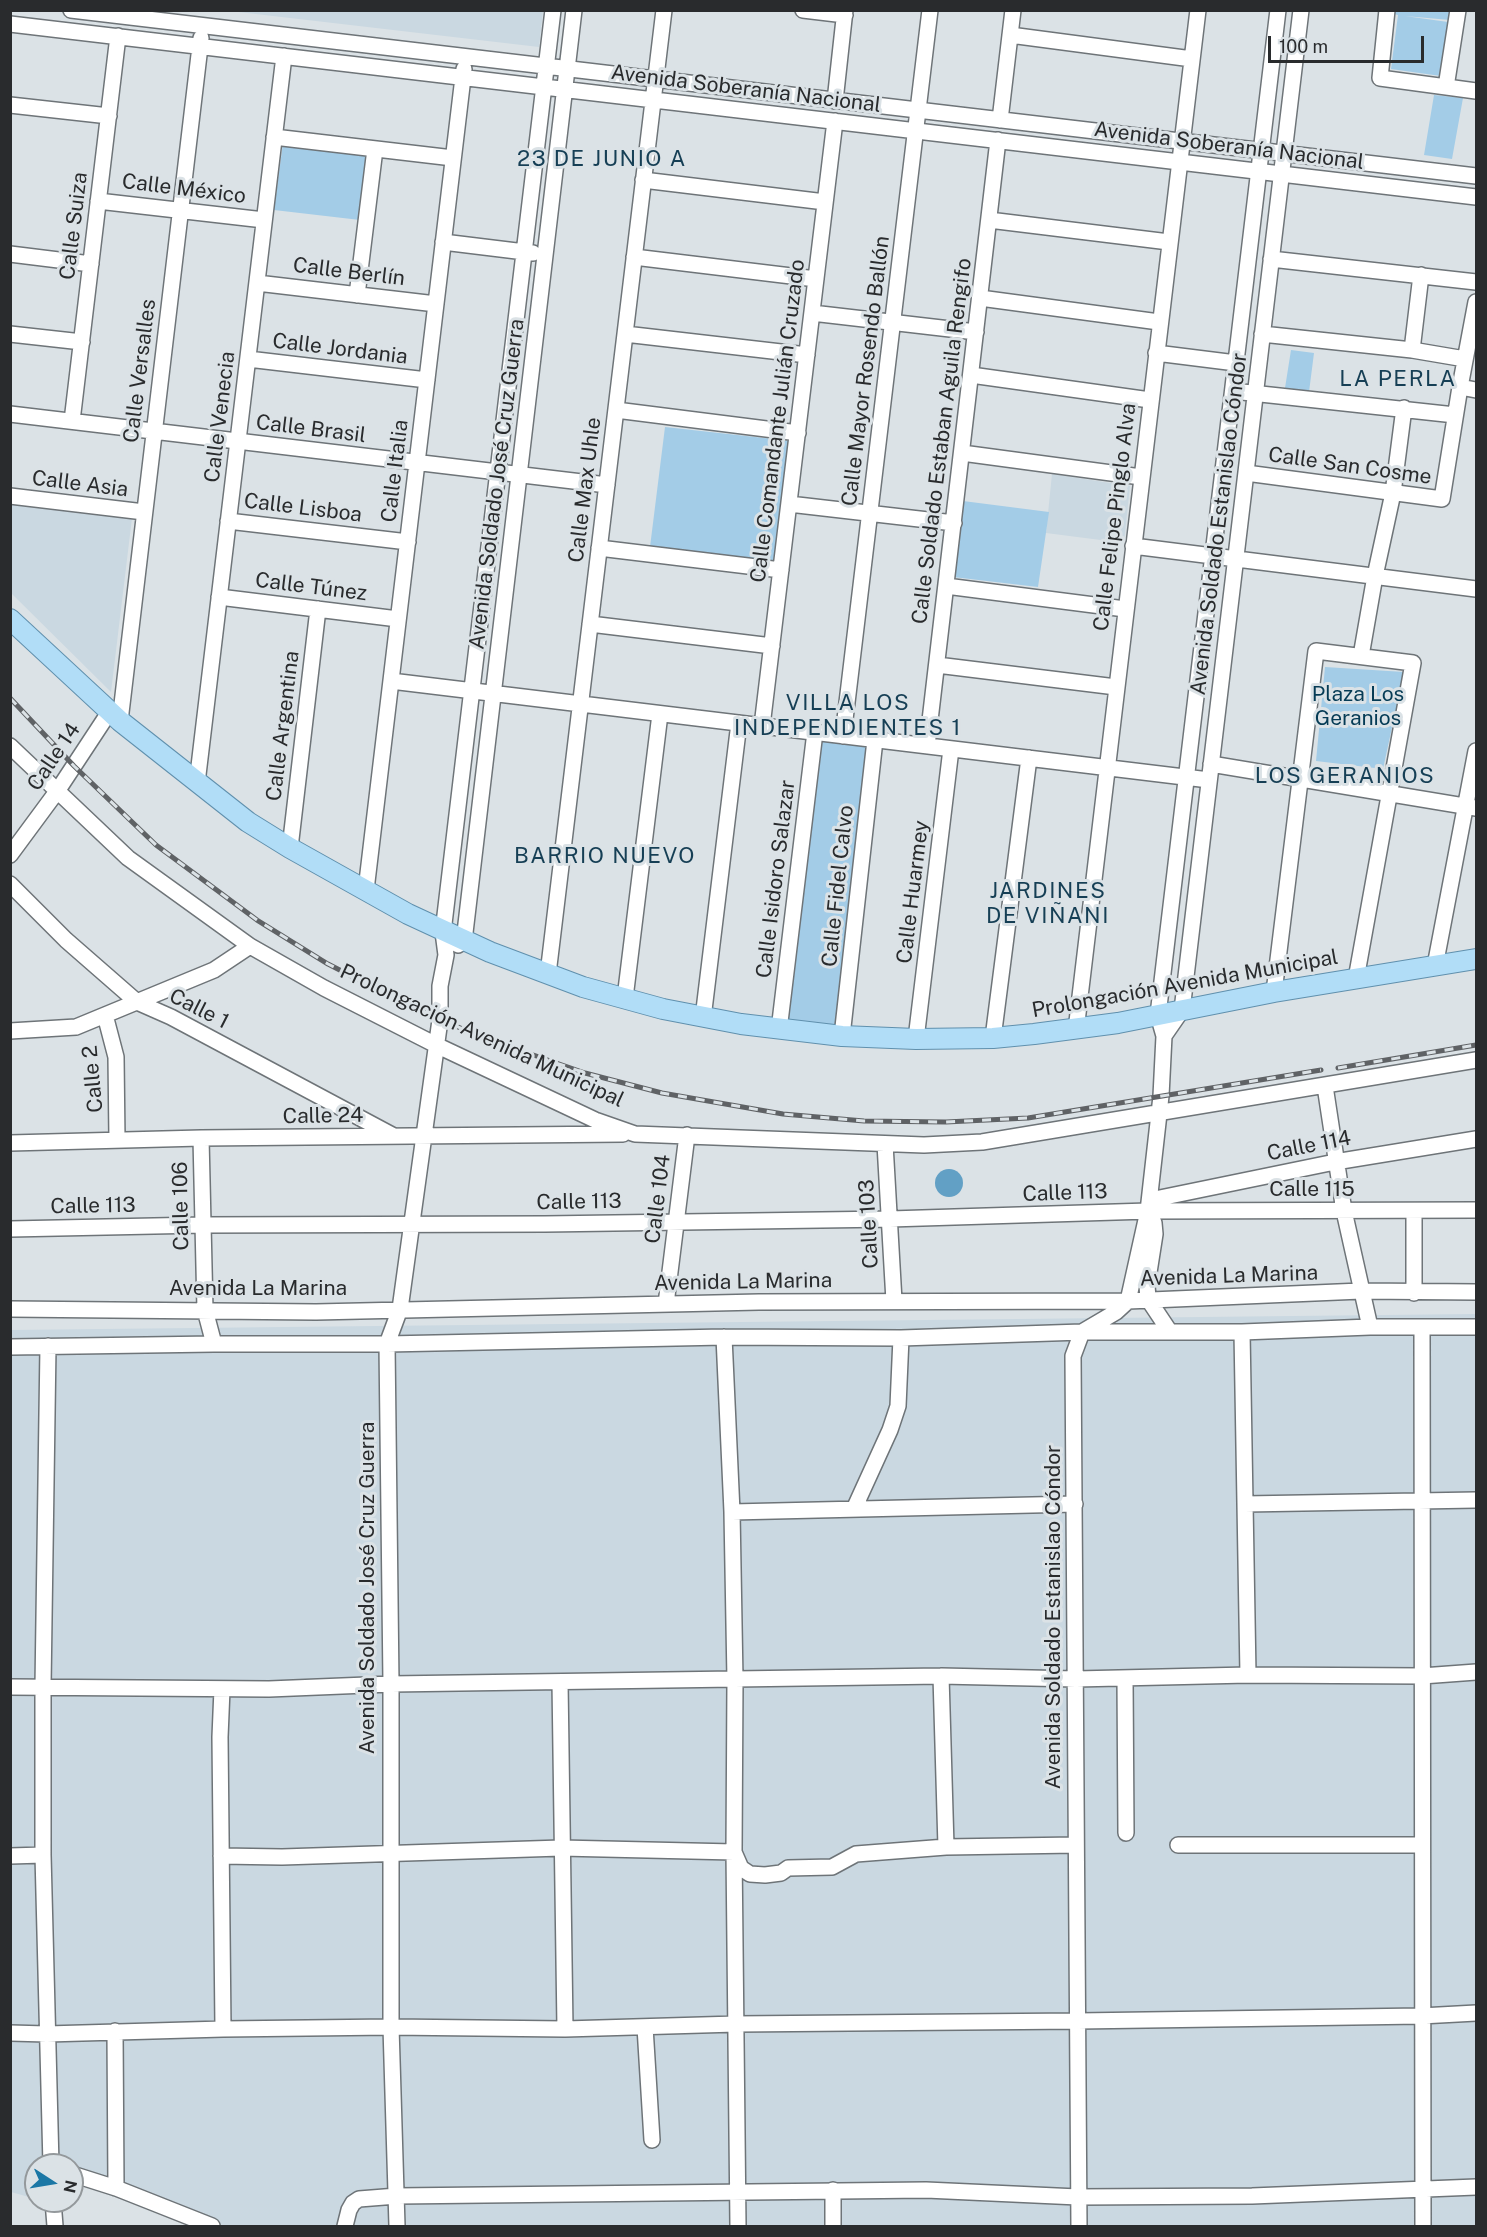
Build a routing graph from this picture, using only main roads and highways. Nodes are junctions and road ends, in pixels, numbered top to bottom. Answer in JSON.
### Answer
{"nodes":[{"id":1,"x":10,"y":620,"type":"edge"},
{"id":2,"x":1476,"y":959,"type":"edge"}],
"edges":[{"from":1,"to":2,"type":"main road","name":"Prolongación Avenida Municipal"}]}
